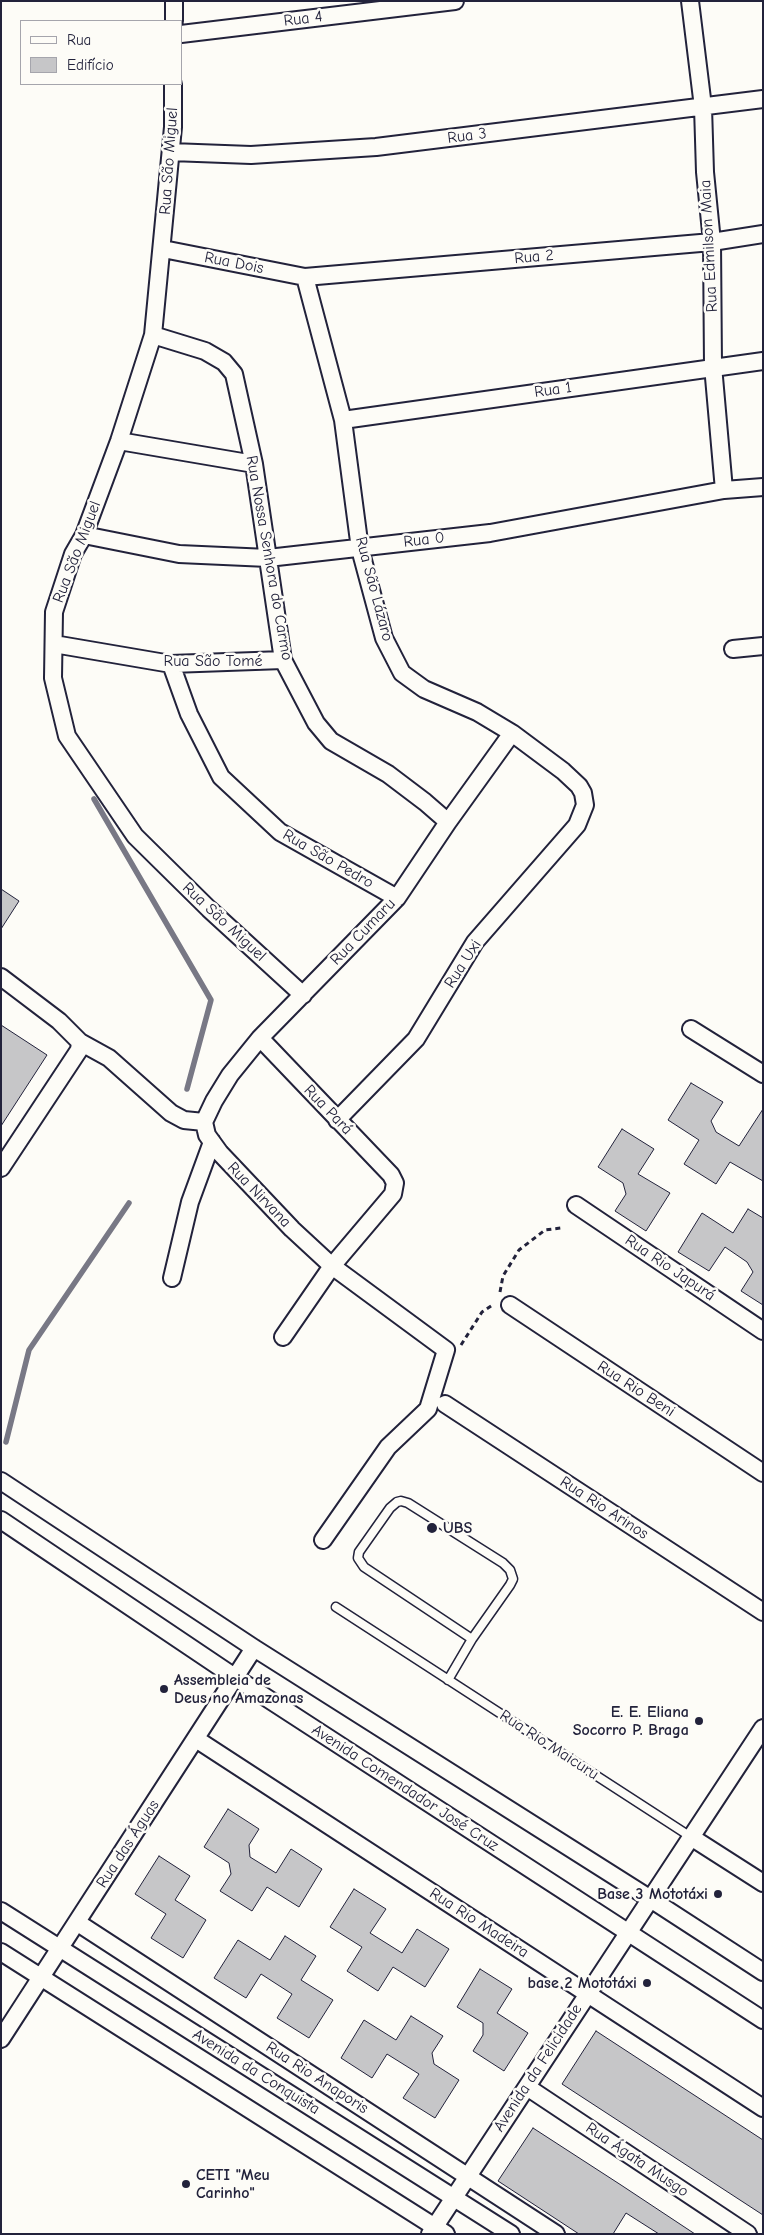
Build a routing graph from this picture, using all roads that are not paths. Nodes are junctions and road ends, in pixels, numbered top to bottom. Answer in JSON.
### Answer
{"nodes":[{"id":1,"x":174,"y":1,"type":"edge"},
{"id":2,"x":455,"y":1,"type":"edge"},
{"id":3,"x":690,"y":1,"type":"edge"},
{"id":4,"x":174,"y":20,"type":"edge"},
{"id":5,"x":182,"y":34,"type":"edge"},
{"id":6,"x":173,"y":85,"type":"edge"},
{"id":7,"x":763,"y":99,"type":"edge"},
{"id":8,"x":703,"y":107,"type":"junction"},
{"id":9,"x":170,"y":152,"type":"junction"},
{"id":10,"x":763,"y":234,"type":"edge"},
{"id":11,"x":712,"y":242,"type":"junction"},
{"id":12,"x":163,"y":249,"type":"junction"},
{"id":13,"x":305,"y":277,"type":"junction"},
{"id":14,"x":153,"y":335,"type":"junction"},
{"id":15,"x":763,"y":361,"type":"edge"},
{"id":16,"x":713,"y":366,"type":"junction"},
{"id":17,"x":343,"y":420,"type":"junction"},
{"id":18,"x":119,"y":441,"type":"junction"},
{"id":19,"x":254,"y":464,"type":"junction"},
{"id":20,"x":763,"y":487,"type":"edge"},
{"id":21,"x":724,"y":490,"type":"junction"},
{"id":22,"x":84,"y":535,"type":"junction"},
{"id":23,"x":360,"y":549,"type":"junction"},
{"id":24,"x":268,"y":558,"type":"junction"},
{"id":25,"x":54,"y":644,"type":"junction"},
{"id":26,"x":763,"y":646,"type":"edge"},
{"id":27,"x":733,"y":649,"type":"dead end"},
{"id":28,"x":283,"y":660,"type":"junction"},
{"id":29,"x":170,"y":664,"type":"junction"},
{"id":30,"x":512,"y":733,"type":"junction"},
{"id":31,"x":585,"y":805,"type":"joint"},
{"id":32,"x":448,"y":822,"type":"junction"},
{"id":33,"x":396,"y":898,"type":"junction"},
{"id":34,"x":1,"y":977,"type":"edge"},
{"id":35,"x":303,"y":995,"type":"junction"},
{"id":36,"x":691,"y":1029,"type":"dead end"},
{"id":37,"x":260,"y":1038,"type":"junction"},
{"id":38,"x":80,"y":1042,"type":"junction"},
{"id":39,"x":763,"y":1074,"type":"edge"},
{"id":40,"x":337,"y":1120,"type":"junction"},
{"id":41,"x":204,"y":1122,"type":"junction"},
{"id":42,"x":212,"y":1142,"type":"junction"},
{"id":43,"x":1,"y":1168,"type":"edge"},
{"id":44,"x":576,"y":1205,"type":"dead end"},
{"id":45,"x":332,"y":1266,"type":"junction"},
{"id":46,"x":172,"y":1278,"type":"dead end"},
{"id":47,"x":510,"y":1306,"type":"dead end"},
{"id":48,"x":763,"y":1331,"type":"edge"},
{"id":49,"x":283,"y":1337,"type":"dead end"},
{"id":50,"x":445,"y":1404,"type":"dead end"},
{"id":51,"x":763,"y":1472,"type":"edge"},
{"id":52,"x":1,"y":1481,"type":"edge"},
{"id":53,"x":1,"y":1520,"type":"edge"},
{"id":54,"x":323,"y":1540,"type":"dead end"},
{"id":55,"x":336,"y":1607,"type":"dead end"},
{"id":56,"x":763,"y":1612,"type":"edge"},
{"id":57,"x":472,"y":1639,"type":"junction"},
{"id":58,"x":254,"y":1648,"type":"junction"},
{"id":59,"x":236,"y":1678,"type":"junction"},
{"id":60,"x":448,"y":1680,"type":"junction"},
{"id":61,"x":763,"y":1728,"type":"edge"},
{"id":62,"x":196,"y":1739,"type":"junction"},
{"id":63,"x":691,"y":1837,"type":"junction"},
{"id":64,"x":763,"y":1883,"type":"edge"},
{"id":65,"x":649,"y":1898,"type":"junction"},
{"id":66,"x":1,"y":1911,"type":"edge"},
{"id":67,"x":78,"y":1923,"type":"junction"},
{"id":68,"x":627,"y":1932,"type":"junction"},
{"id":69,"x":60,"y":1950,"type":"junction"},
{"id":70,"x":1,"y":1952,"type":"edge"},
{"id":71,"x":763,"y":1972,"type":"edge"},
{"id":72,"x":40,"y":1978,"type":"junction"},
{"id":73,"x":587,"y":1994,"type":"junction"},
{"id":74,"x":763,"y":2020,"type":"edge"},
{"id":75,"x":1,"y":2038,"type":"edge"},
{"id":76,"x":527,"y":2087,"type":"junction"},
{"id":77,"x":763,"y":2108,"type":"edge"},
{"id":78,"x":468,"y":2176,"type":"junction"},
{"id":79,"x":454,"y":2196,"type":"junction"},
{"id":80,"x":437,"y":2231,"type":"edge"},
{"id":81,"x":511,"y":2234,"type":"edge"},
{"id":82,"x":556,"y":2234,"type":"edge"},
{"id":83,"x":748,"y":2234,"type":"edge"}],
"edges":[{"from":1,"to":4,"type":"street"},
{"from":2,"to":5,"type":"street","name":"Rua 4"},
{"from":3,"to":8,"type":"street","name":"Rua Edmilson Maia"},
{"from":6,"to":9,"type":"street","name":"Rua São Miguel"},
{"from":7,"to":8,"type":"street","name":"Rua 3"},
{"from":8,"to":9,"type":"street","name":"Rua 3"},
{"from":8,"to":11,"type":"street","name":"Rua Edmilson Maia"},
{"from":9,"to":12,"type":"street","name":"Rua São Miguel"},
{"from":10,"to":11,"type":"street","name":"Rua 2"},
{"from":11,"to":13,"type":"street","name":"Rua 2"},
{"from":11,"to":16,"type":"street","name":"Rua Edmilson Maia"},
{"from":12,"to":13,"type":"street","name":"Rua Dois"},
{"from":12,"to":14,"type":"street","name":"Rua São Miguel"},
{"from":13,"to":17,"type":"street","name":"Rua São Lázaro"},
{"from":14,"to":18,"type":"street","name":"Rua São Miguel"},
{"from":14,"to":19,"type":"street","name":"Rua Nossa Senhora do Carmo"},
{"from":15,"to":16,"type":"street","name":"Rua 1"},
{"from":16,"to":17,"type":"street","name":"Rua 1"},
{"from":16,"to":21,"type":"street","name":"Rua Edmilson Maia"},
{"from":17,"to":23,"type":"street","name":"Rua São Lázaro"},
{"from":18,"to":19,"type":"street"},
{"from":18,"to":22,"type":"street","name":"Rua São Miguel"},
{"from":19,"to":24,"type":"street","name":"Rua Nossa Senhora do Carmo"},
{"from":20,"to":21,"type":"street","name":"Rua 0"},
{"from":21,"to":23,"type":"street","name":"Rua 0"},
{"from":22,"to":24,"type":"street","name":"Rua 0"},
{"from":22,"to":25,"type":"street","name":"Rua São Miguel"},
{"from":23,"to":24,"type":"street","name":"Rua 0"},
{"from":23,"to":30,"type":"street","name":"Rua São Lázaro"},
{"from":24,"to":28,"type":"street","name":"Rua Nossa Senhora do Carmo"},
{"from":25,"to":29,"type":"street","name":"Rua São Tomé"},
{"from":25,"to":35,"type":"street","name":"Rua São Miguel"},
{"from":26,"to":27,"type":"street"},
{"from":28,"to":29,"type":"street","name":"Rua São Tomé"},
{"from":28,"to":32,"type":"street","name":"Rua Nossa Senhora do Carmo"},
{"from":29,"to":33,"type":"street","name":"Rua São Pedro"},
{"from":30,"to":31,"type":"street","name":"Rua São Lázaro"},
{"from":30,"to":32,"type":"street","name":"Rua Cumaru"},
{"from":31,"to":40,"type":"street","name":"Rua Uxi"},
{"from":32,"to":33,"type":"street","name":"Rua Cumaru"},
{"from":33,"to":35,"type":"street","name":"Rua Cumaru"},
{"from":34,"to":38,"type":"street"},
{"from":35,"to":37,"type":"street","name":"Rua Cumaru"},
{"from":36,"to":39,"type":"street"},
{"from":37,"to":40,"type":"street","name":"Rua Pará"},
{"from":37,"to":41,"type":"street","name":"Rua Cumaru"},
{"from":38,"to":41,"type":"street"},
{"from":38,"to":43,"type":"street"},
{"from":40,"to":45,"type":"street","name":"Rua Pará"},
{"from":41,"to":42,"type":"street","name":"Rua Nirvana"},
{"from":42,"to":45,"type":"street","name":"Rua Nirvana"},
{"from":42,"to":46,"type":"street"},
{"from":44,"to":48,"type":"street","name":"Rua Rio Japurá"},
{"from":45,"to":49,"type":"street"},
{"from":45,"to":54,"type":"street","name":"Rua Nirvana"},
{"from":47,"to":51,"type":"street","name":"Rua Rio Beni"},
{"from":50,"to":56,"type":"street","name":"Rua Rio Arinos"},
{"from":52,"to":58,"type":"street"},
{"from":53,"to":59,"type":"street","name":"Avenida Comendador José Cruz"},
{"from":55,"to":60,"type":"lane","name":"Rua Rio Maicuru"},
{"from":57,"to":57,"type":"lane"},
{"from":57,"to":60,"type":"lane"},
{"from":58,"to":59,"type":"street","name":"Rua das Águas"},
{"from":58,"to":65,"type":"street"},
{"from":59,"to":62,"type":"street","name":"Rua das Águas"},
{"from":59,"to":68,"type":"street","name":"Avenida Comendador José Cruz"},
{"from":60,"to":63,"type":"lane","name":"Rua Rio Maicuru"},
{"from":61,"to":63,"type":"street","name":"Avenida da Felicidade"},
{"from":62,"to":67,"type":"street","name":"Rua das Águas"},
{"from":62,"to":73,"type":"street","name":"Rua Rio Madeira"},
{"from":63,"to":64,"type":"street","name":"Rua Rio Maicuru"},
{"from":63,"to":65,"type":"street","name":"Avenida da Felicidade"},
{"from":65,"to":68,"type":"street","name":"Avenida da Felicidade"},
{"from":65,"to":71,"type":"street"},
{"from":66,"to":69,"type":"street","name":"Avenida da Conquista"},
{"from":67,"to":69,"type":"street","name":"Rua das Águas"},
{"from":67,"to":78,"type":"street","name":"Rua Rio Anaporis"},
{"from":68,"to":73,"type":"street","name":"Avenida da Felicidade"},
{"from":68,"to":74,"type":"street","name":"Avenida Comendador José Cruz"},
{"from":69,"to":72,"type":"street","name":"Rua das Águas"},
{"from":69,"to":79,"type":"street","name":"Avenida da Conquista"},
{"from":70,"to":72,"type":"street"},
{"from":72,"to":75,"type":"street","name":"Rua das Águas"},
{"from":72,"to":80,"type":"street"},
{"from":73,"to":76,"type":"street","name":"Avenida da Felicidade"},
{"from":73,"to":77,"type":"street","name":"Rua Rio Madeira"},
{"from":76,"to":78,"type":"street","name":"Avenida da Felicidade"},
{"from":76,"to":83,"type":"street","name":"Rua Ágata Musgo"},
{"from":78,"to":79,"type":"street","name":"Avenida da Felicidade"},
{"from":78,"to":82,"type":"street","name":"Rua Rio Anaporis"},
{"from":79,"to":80,"type":"street","name":"Avenida da Felicidade"},
{"from":79,"to":81,"type":"street","name":"Avenida da Conquista"}]}
